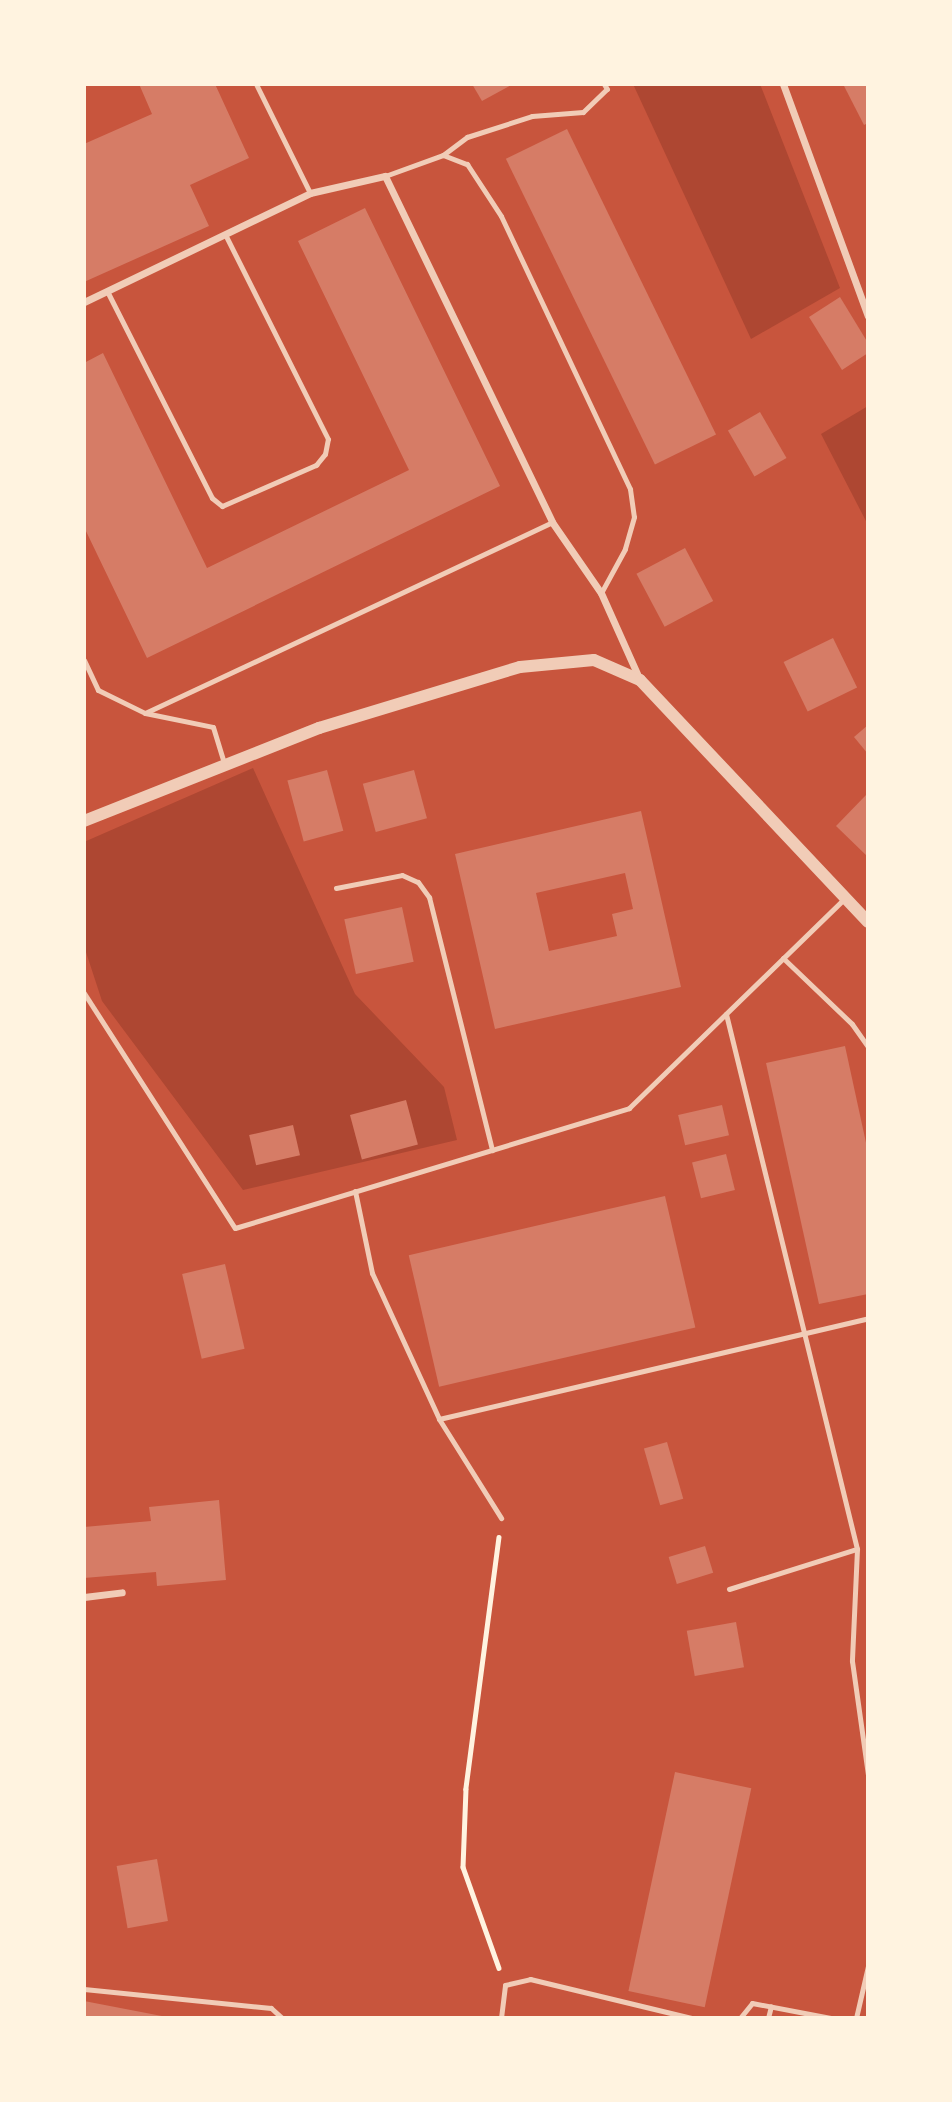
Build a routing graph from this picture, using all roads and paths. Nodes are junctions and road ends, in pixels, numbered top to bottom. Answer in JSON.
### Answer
{"nodes":[{"id":1,"x":256,"y":84,"type":"edge"},
{"id":2,"x":604,"y":84,"type":"edge"},
{"id":3,"x":783,"y":84,"type":"edge"},
{"id":4,"x":443,"y":155,"type":"junction"},
{"id":5,"x":385,"y":176,"type":"junction"},
{"id":6,"x":310,"y":193,"type":"junction"},
{"id":7,"x":225,"y":234,"type":"junction"},
{"id":8,"x":107,"y":291,"type":"junction"},
{"id":9,"x":84,"y":302,"type":"edge"},
{"id":10,"x":868,"y":316,"type":"edge"},
{"id":11,"x":552,"y":522,"type":"junction"},
{"id":12,"x":601,"y":593,"type":"junction"},
{"id":13,"x":84,"y":660,"type":"edge"},
{"id":14,"x":639,"y":680,"type":"junction"},
{"id":15,"x":145,"y":713,"type":"junction"},
{"id":16,"x":223,"y":764,"type":"junction"},
{"id":17,"x":84,"y":821,"type":"edge"},
{"id":18,"x":336,"y":888,"type":"dead end"},
{"id":19,"x":845,"y":898,"type":"junction"},
{"id":20,"x":868,"y":922,"type":"edge"},
{"id":21,"x":783,"y":958,"type":"junction"},
{"id":22,"x":84,"y":993,"type":"edge"},
{"id":23,"x":726,"y":1014,"type":"junction"},
{"id":24,"x":868,"y":1047,"type":"edge"},
{"id":25,"x":492,"y":1150,"type":"junction"},
{"id":26,"x":355,"y":1191,"type":"junction"},
{"id":27,"x":868,"y":1318,"type":"edge"},
{"id":28,"x":801,"y":1333,"type":"junction"},
{"id":29,"x":439,"y":1419,"type":"junction"},
{"id":30,"x":501,"y":1518,"type":"joint"},
{"id":31,"x":857,"y":1549,"type":"junction"},
{"id":32,"x":729,"y":1590,"type":"dead end"},
{"id":33,"x":122,"y":1592,"type":"dead end"},
{"id":34,"x":84,"y":1597,"type":"edge"},
{"id":35,"x":868,"y":1774,"type":"edge"},
{"id":36,"x":868,"y":1966,"type":"edge"},
{"id":37,"x":505,"y":1985,"type":"junction"},
{"id":38,"x":84,"y":1989,"type":"edge"},
{"id":39,"x":771,"y":2006,"type":"junction"},
{"id":40,"x":282,"y":2018,"type":"edge"},
{"id":41,"x":501,"y":2018,"type":"edge"},
{"id":42,"x":691,"y":2018,"type":"edge"},
{"id":43,"x":740,"y":2018,"type":"edge"},
{"id":44,"x":768,"y":2018,"type":"edge"},
{"id":45,"x":831,"y":2018,"type":"edge"},
{"id":46,"x":856,"y":2018,"type":"edge"}],
"edges":[{"from":1,"to":6,"type":"lane"},
{"from":2,"to":4,"type":"lane"},
{"from":3,"to":10,"type":"street"},
{"from":4,"to":5,"type":"lane"},
{"from":4,"to":12,"type":"lane"},
{"from":5,"to":6,"type":"street"},
{"from":5,"to":11,"type":"street"},
{"from":6,"to":7,"type":"street"},
{"from":7,"to":8,"type":"street"},
{"from":7,"to":8,"type":"lane"},
{"from":8,"to":9,"type":"street"},
{"from":11,"to":12,"type":"street"},
{"from":11,"to":15,"type":"lane"},
{"from":12,"to":14,"type":"street"},
{"from":13,"to":15,"type":"lane"},
{"from":14,"to":16,"type":"street"},
{"from":14,"to":19,"type":"street"},
{"from":15,"to":16,"type":"lane"},
{"from":16,"to":17,"type":"street"},
{"from":18,"to":25,"type":"lane"},
{"from":19,"to":20,"type":"street"},
{"from":19,"to":21,"type":"lane"},
{"from":21,"to":23,"type":"lane"},
{"from":21,"to":24,"type":"lane"},
{"from":22,"to":26,"type":"lane"},
{"from":23,"to":25,"type":"lane"},
{"from":23,"to":28,"type":"lane"},
{"from":25,"to":26,"type":"lane"},
{"from":26,"to":29,"type":"lane"},
{"from":27,"to":28,"type":"lane"},
{"from":28,"to":29,"type":"lane"},
{"from":28,"to":31,"type":"lane"},
{"from":29,"to":30,"type":"lane"},
{"from":30,"to":37,"type":"path"},
{"from":31,"to":32,"type":"lane"},
{"from":31,"to":35,"type":"lane"},
{"from":33,"to":34,"type":"street"},
{"from":36,"to":46,"type":"lane"},
{"from":37,"to":41,"type":"lane"},
{"from":37,"to":42,"type":"lane"},
{"from":38,"to":40,"type":"lane"},
{"from":39,"to":43,"type":"lane"},
{"from":39,"to":44,"type":"lane"},
{"from":39,"to":45,"type":"lane"}]}
